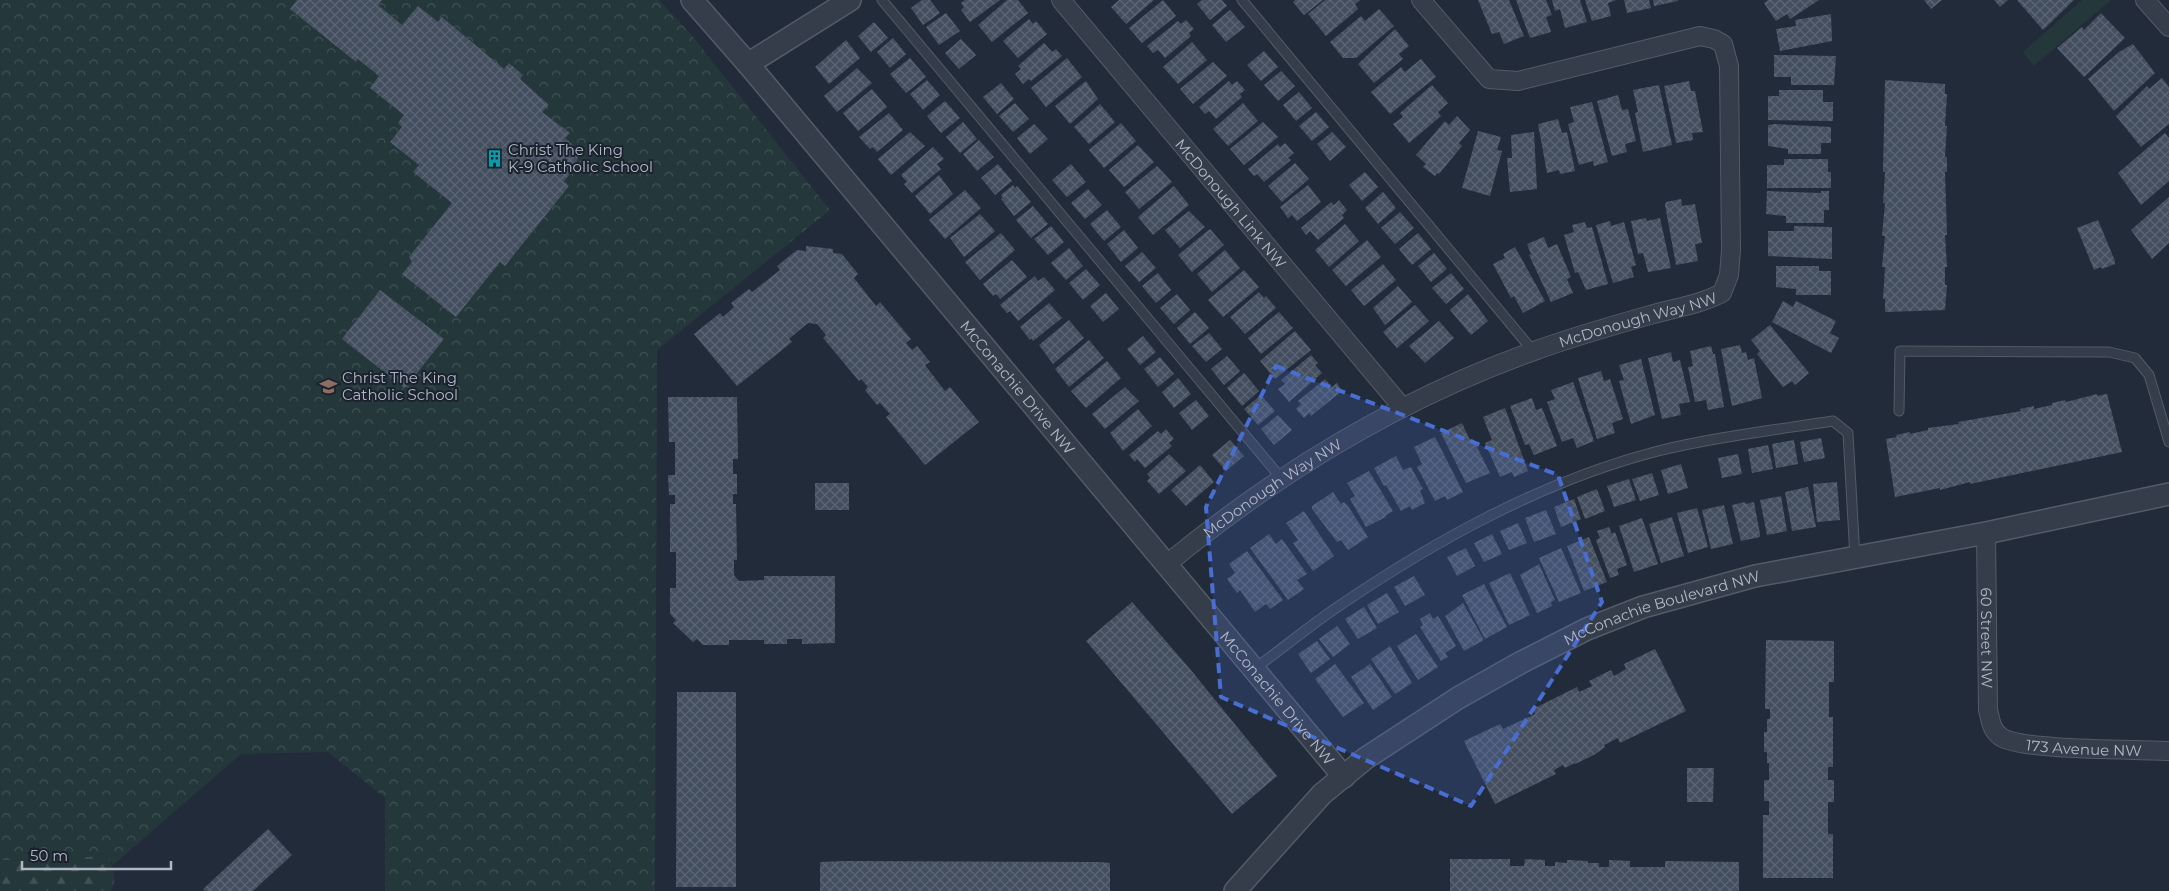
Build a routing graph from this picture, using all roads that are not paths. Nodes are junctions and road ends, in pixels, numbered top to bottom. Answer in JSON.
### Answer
{"nodes":[{"id":1,"x":692,"y":0,"type":"edge"},
{"id":2,"x":850,"y":0,"type":"edge"},
{"id":3,"x":882,"y":0,"type":"edge"},
{"id":4,"x":1061,"y":0,"type":"edge"},
{"id":5,"x":1242,"y":0,"type":"edge"},
{"id":6,"x":1421,"y":0,"type":"edge"},
{"id":7,"x":2145,"y":0,"type":"edge"},
{"id":8,"x":2169,"y":27,"type":"edge"},
{"id":9,"x":748,"y":64,"type":"junction"},
{"id":10,"x":1533,"y":351,"type":"junction"},
{"id":11,"x":1402,"y":407,"type":"junction"},
{"id":12,"x":1899,"y":411,"type":"dead end"},
{"id":13,"x":2169,"y":442,"type":"edge"},
{"id":14,"x":1281,"y":478,"type":"junction"},
{"id":15,"x":2169,"y":494,"type":"edge"},
{"id":16,"x":1986,"y":533,"type":"junction"},
{"id":17,"x":1855,"y":558,"type":"junction"},
{"id":18,"x":1167,"y":564,"type":"junction"},
{"id":19,"x":1254,"y":670,"type":"junction"},
{"id":20,"x":2002,"y":738,"type":"joint"},
{"id":21,"x":2169,"y":751,"type":"edge"},
{"id":22,"x":1344,"y":776,"type":"junction"},
{"id":23,"x":1235,"y":891,"type":"edge"}],
"edges":[{"from":1,"to":9,"type":"street","name":"McConachie Drive NW"},
{"from":2,"to":9,"type":"street"},
{"from":3,"to":14,"type":"lane"},
{"from":4,"to":11,"type":"street","name":"McDonough Link NW"},
{"from":5,"to":10,"type":"lane"},
{"from":6,"to":10,"type":"street","name":"McDonough Way NW"},
{"from":7,"to":8,"type":"street"},
{"from":9,"to":18,"type":"street","name":"McConachie Drive NW"},
{"from":10,"to":11,"type":"street","name":"McDonough Way NW"},
{"from":11,"to":14,"type":"street","name":"McDonough Way NW"},
{"from":12,"to":13,"type":"lane"},
{"from":14,"to":18,"type":"street","name":"McDonough Way NW"},
{"from":15,"to":16,"type":"street","name":"McConachie Boulevard NW"},
{"from":16,"to":17,"type":"street","name":"McConachie Boulevard NW"},
{"from":16,"to":20,"type":"street","name":"60 Street NW"},
{"from":17,"to":19,"type":"lane"},
{"from":17,"to":22,"type":"street","name":"McConachie Boulevard NW"},
{"from":18,"to":19,"type":"street","name":"McConachie Drive NW"},
{"from":19,"to":22,"type":"street","name":"McConachie Drive NW"},
{"from":20,"to":21,"type":"street","name":"173 Avenue NW"},
{"from":22,"to":23,"type":"street","name":"McConachie Boulevard NW"}]}
